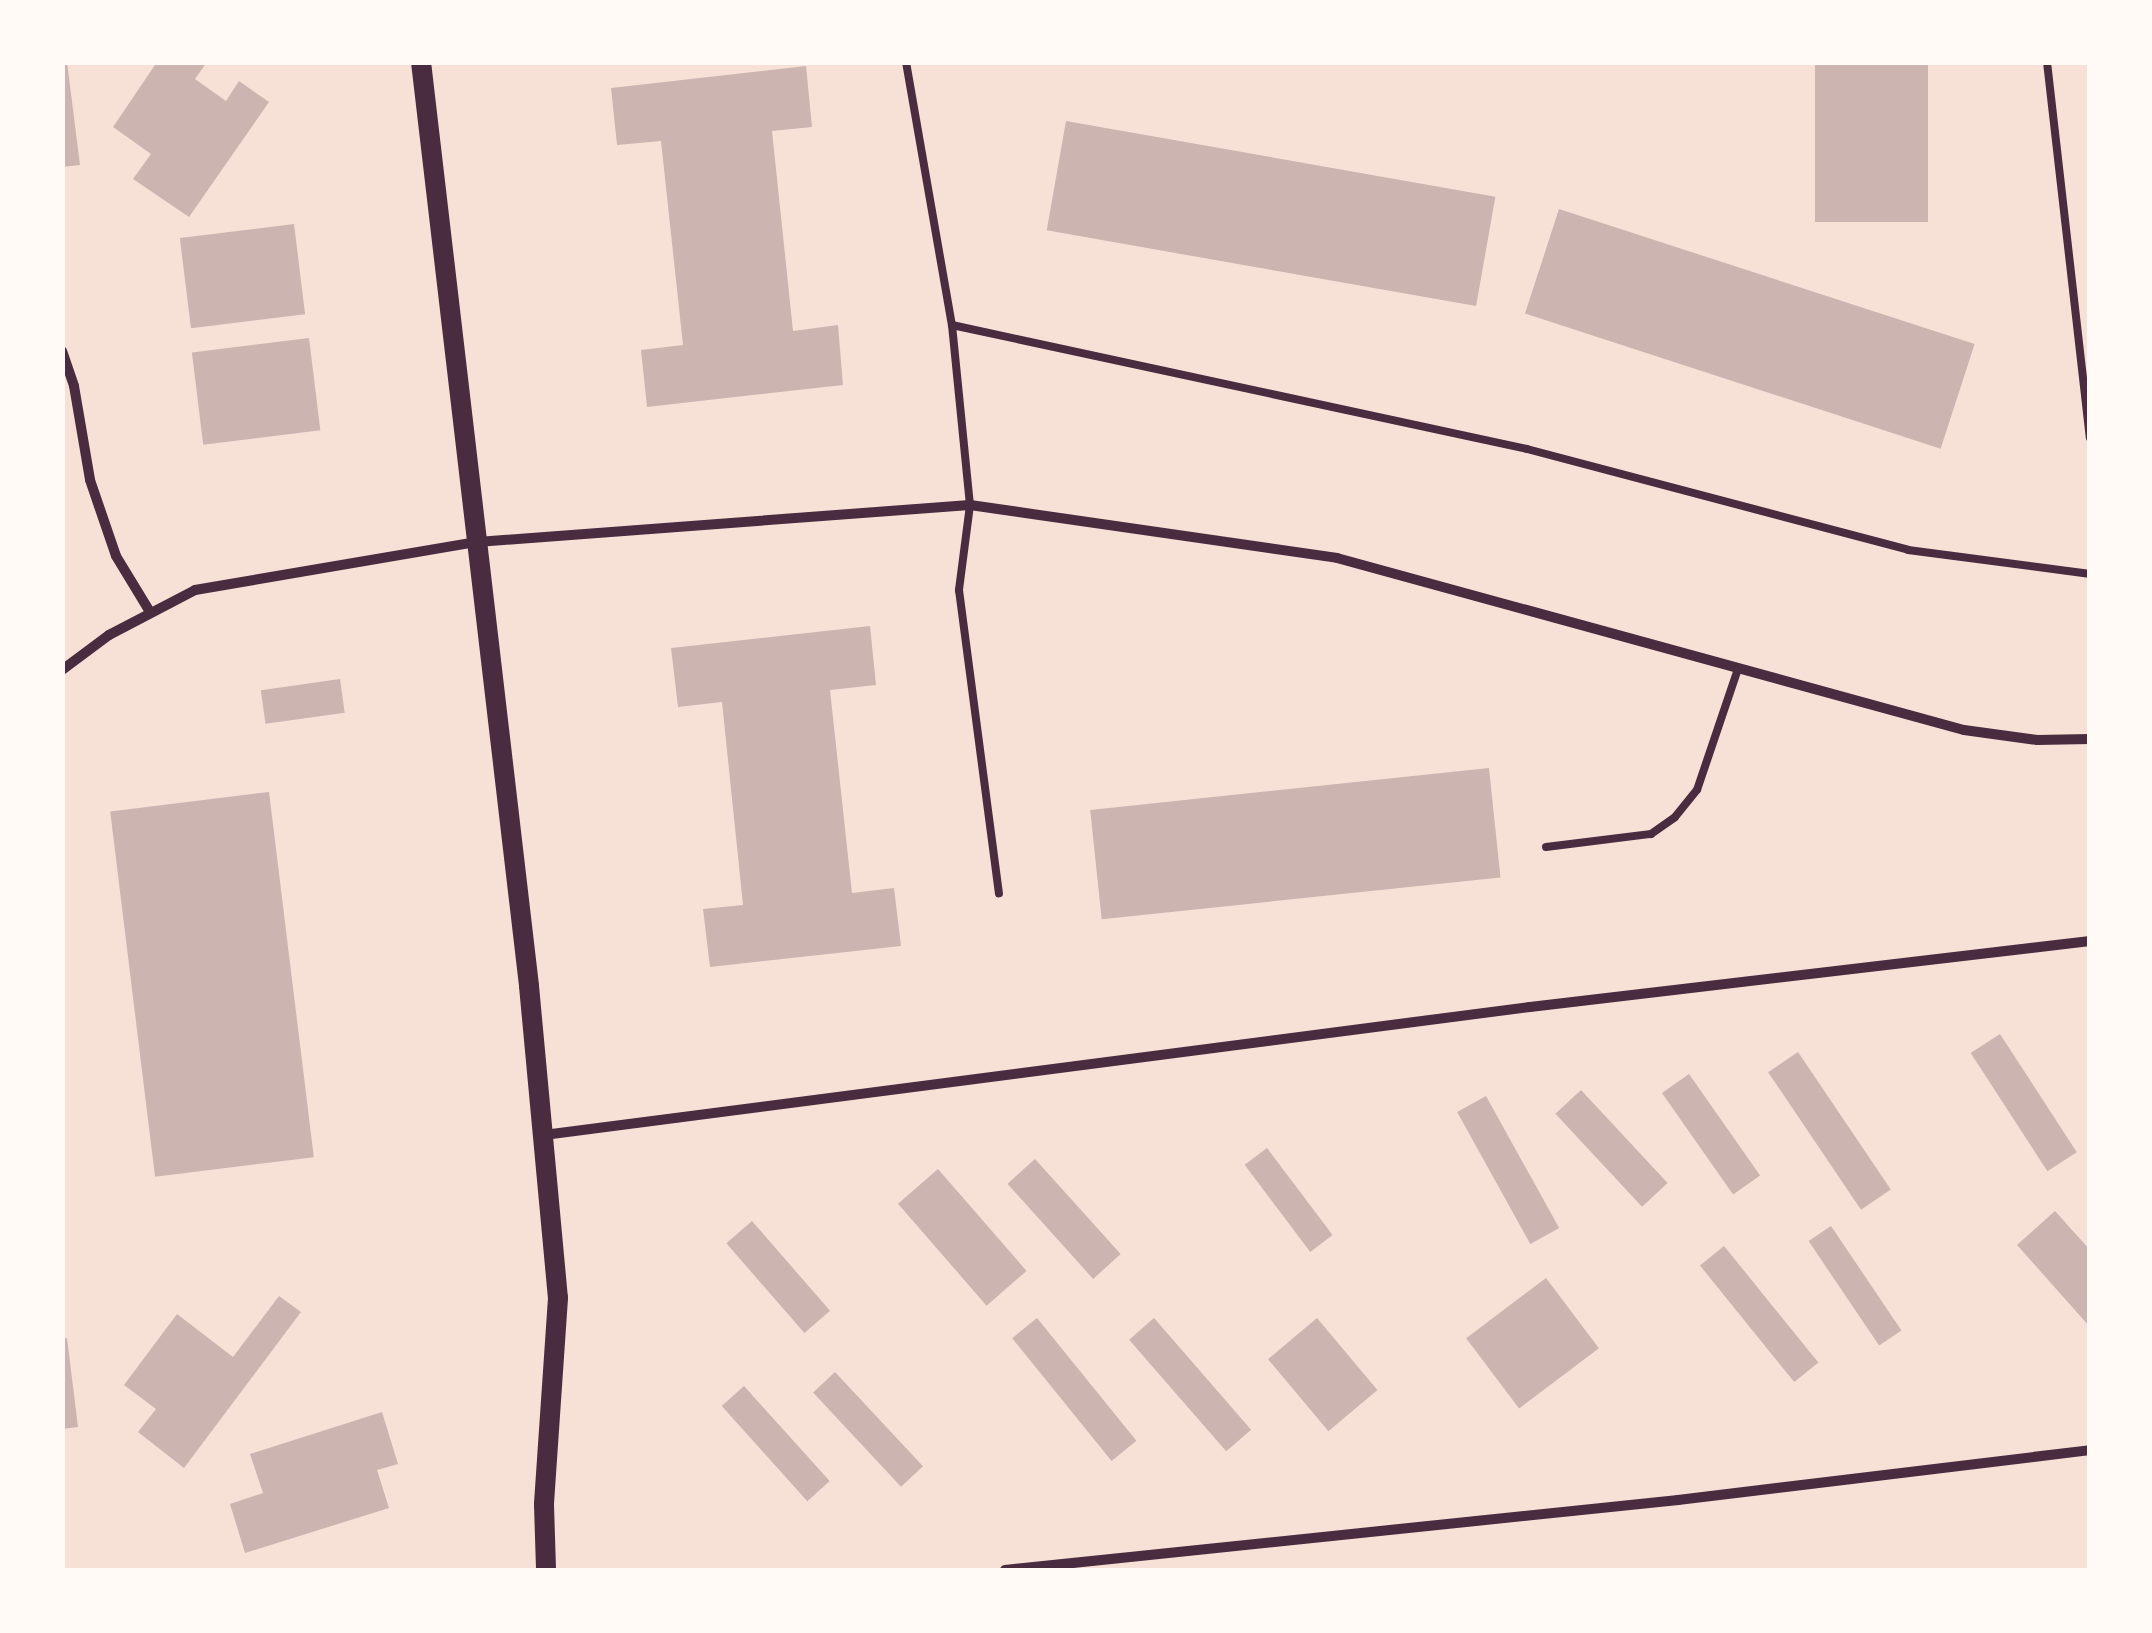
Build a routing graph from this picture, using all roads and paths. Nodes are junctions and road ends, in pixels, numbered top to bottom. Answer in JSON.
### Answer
{"nodes":[{"id":1,"x":422,"y":62,"type":"edge"},
{"id":2,"x":906,"y":62,"type":"edge"},
{"id":3,"x":2047,"y":62,"type":"edge"},
{"id":4,"x":952,"y":324,"type":"junction"},
{"id":5,"x":62,"y":351,"type":"edge"},
{"id":6,"x":2090,"y":438,"type":"edge"},
{"id":7,"x":970,"y":505,"type":"junction"},
{"id":8,"x":477,"y":542,"type":"junction"},
{"id":9,"x":2090,"y":574,"type":"edge"},
{"id":10,"x":150,"y":612,"type":"junction"},
{"id":11,"x":1738,"y":669,"type":"junction"},
{"id":12,"x":62,"y":670,"type":"edge"},
{"id":13,"x":2090,"y":739,"type":"edge"},
{"id":14,"x":1546,"y":847,"type":"dead end"},
{"id":15,"x":999,"y":893,"type":"dead end"},
{"id":16,"x":2090,"y":941,"type":"edge"},
{"id":17,"x":543,"y":1136,"type":"junction"},
{"id":18,"x":2090,"y":1450,"type":"edge"},
{"id":19,"x":546,"y":1570,"type":"edge"},
{"id":20,"x":1005,"y":1570,"type":"edge"}],
"edges":[{"from":1,"to":8,"type":"main road"},
{"from":2,"to":4,"type":"lane"},
{"from":3,"to":6,"type":"lane"},
{"from":4,"to":7,"type":"lane"},
{"from":4,"to":9,"type":"lane"},
{"from":5,"to":10,"type":"street"},
{"from":7,"to":8,"type":"street"},
{"from":7,"to":11,"type":"street"},
{"from":7,"to":15,"type":"lane"},
{"from":8,"to":10,"type":"street"},
{"from":8,"to":17,"type":"main road"},
{"from":10,"to":12,"type":"street"},
{"from":11,"to":13,"type":"street"},
{"from":11,"to":14,"type":"lane"},
{"from":16,"to":17,"type":"street"},
{"from":17,"to":19,"type":"main road"},
{"from":18,"to":20,"type":"street"}]}
